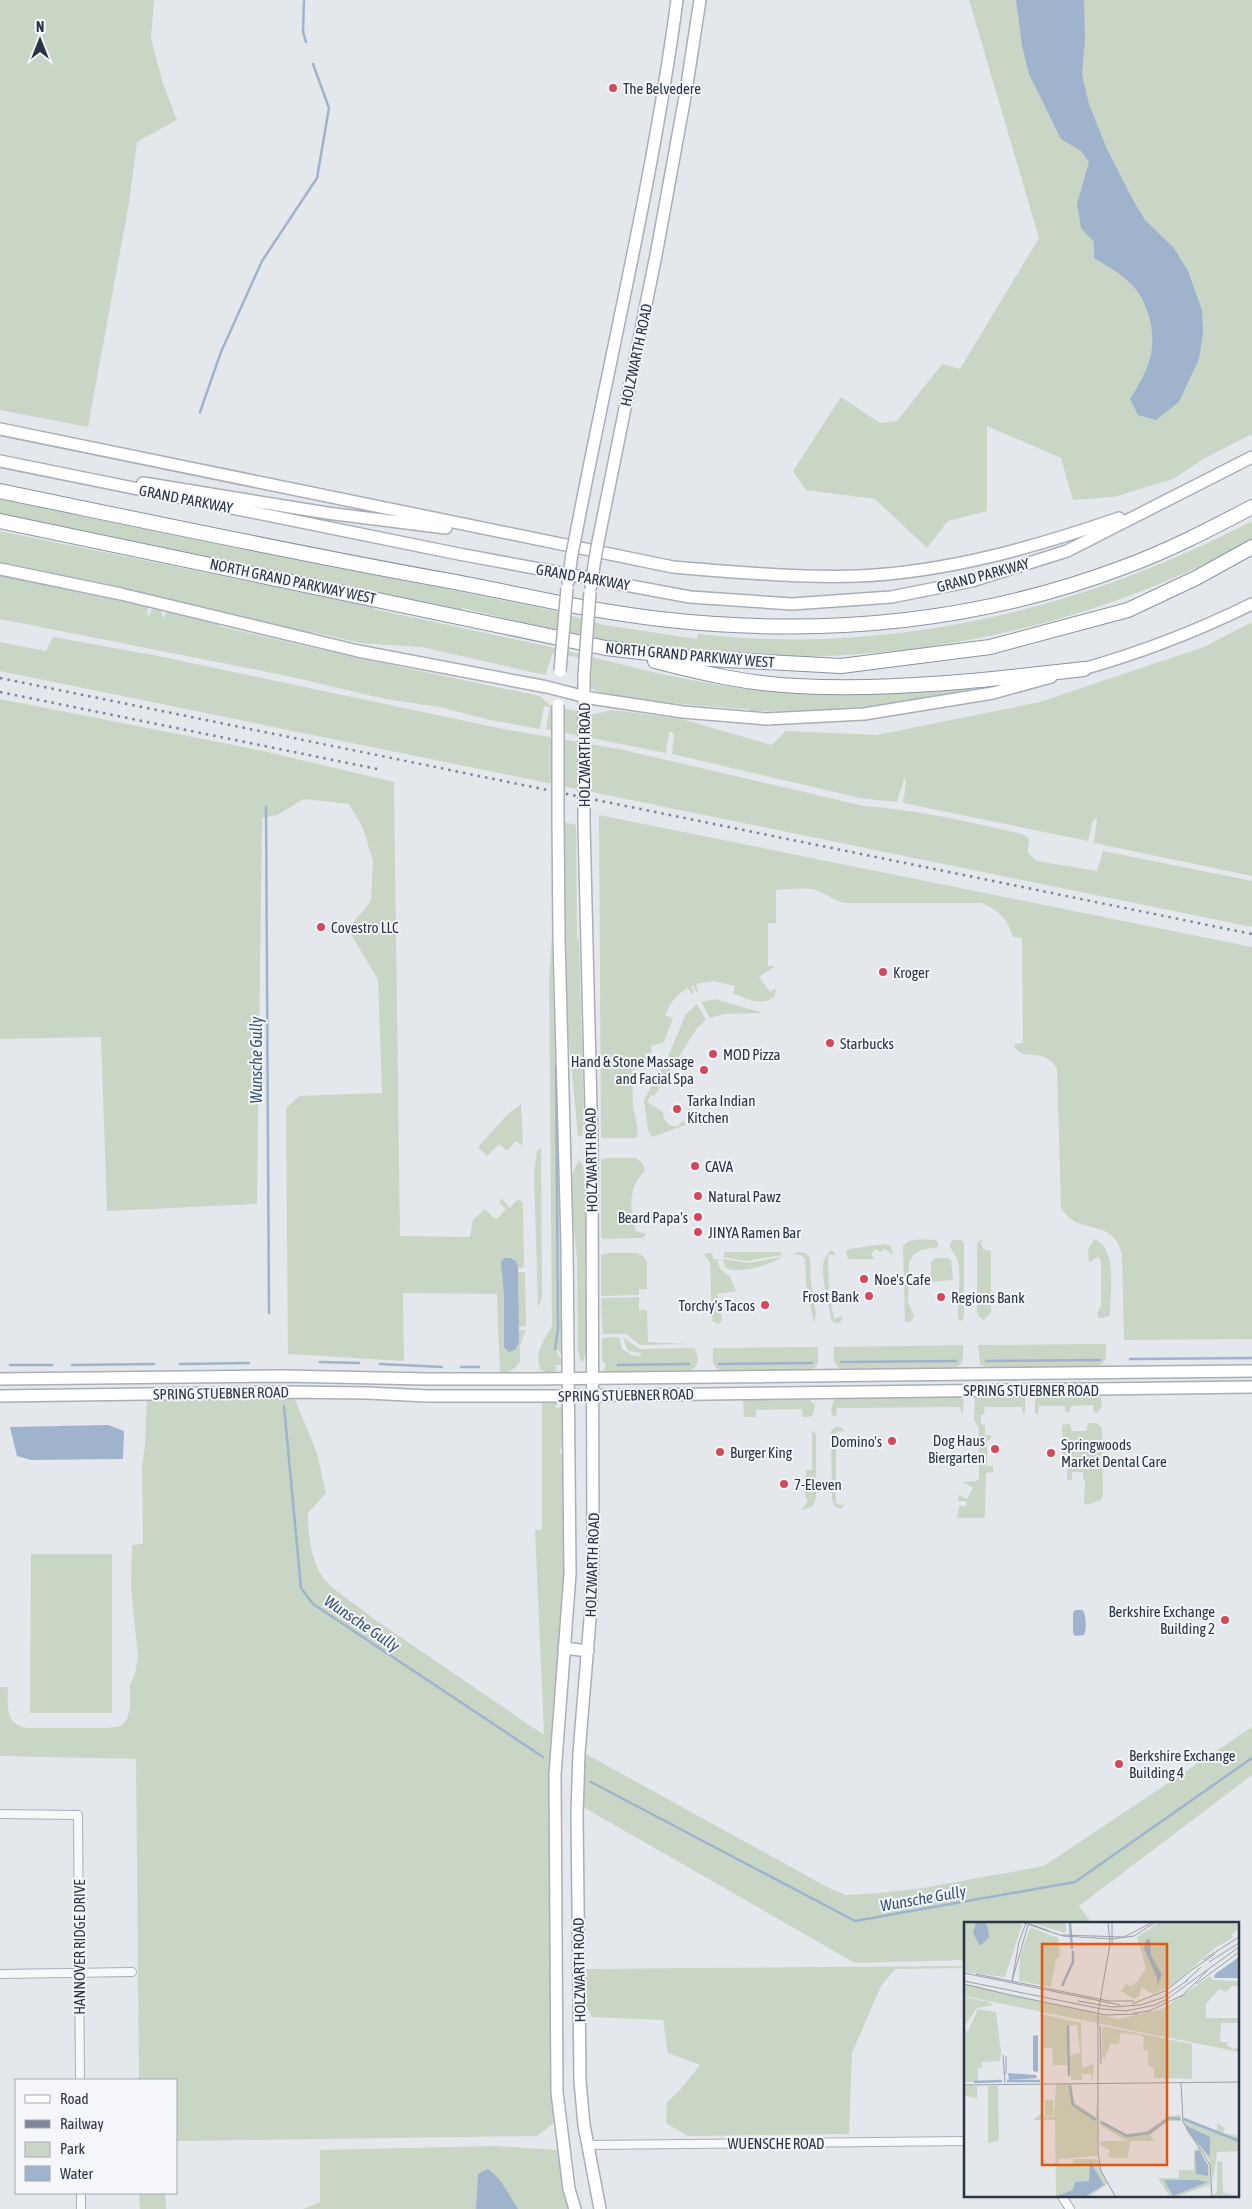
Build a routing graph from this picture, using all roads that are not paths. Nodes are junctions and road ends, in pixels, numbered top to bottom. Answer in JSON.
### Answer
{"nodes":[{"id":1,"x":677,"y":0,"type":"edge"},
{"id":2,"x":700,"y":0,"type":"edge"},
{"id":3,"x":0,"y":429,"type":"edge"},
{"id":4,"x":1252,"y":457,"type":"edge"},
{"id":5,"x":0,"y":460,"type":"edge"},
{"id":6,"x":0,"y":492,"type":"edge"},
{"id":7,"x":1158,"y":505,"type":"junction"},
{"id":8,"x":1252,"y":506,"type":"edge"},
{"id":9,"x":0,"y":521,"type":"edge"},
{"id":10,"x":535,"y":540,"type":"junction"},
{"id":11,"x":1251,"y":548,"type":"edge"},
{"id":12,"x":0,"y":569,"type":"edge"},
{"id":13,"x":569,"y":575,"type":"junction"},
{"id":14,"x":592,"y":579,"type":"junction"},
{"id":15,"x":1252,"y":604,"type":"edge"},
{"id":16,"x":606,"y":648,"type":"junction"},
{"id":17,"x":1084,"y":669,"type":"junction"},
{"id":18,"x":559,"y":690,"type":"junction"},
{"id":19,"x":584,"y":697,"type":"junction"},
{"id":20,"x":1252,"y":1371,"type":"edge"},
{"id":21,"x":1117,"y":1373,"type":"junction"},
{"id":22,"x":140,"y":1377,"type":"junction"},
{"id":23,"x":0,"y":1379,"type":"edge"},
{"id":24,"x":568,"y":1379,"type":"junction"},
{"id":25,"x":593,"y":1379,"type":"junction"},
{"id":26,"x":1252,"y":1387,"type":"edge"},
{"id":27,"x":1105,"y":1389,"type":"junction"},
{"id":28,"x":1118,"y":1389,"type":"junction"},
{"id":29,"x":140,"y":1394,"type":"junction"},
{"id":30,"x":0,"y":1396,"type":"edge"},
{"id":31,"x":569,"y":1396,"type":"junction"},
{"id":32,"x":593,"y":1396,"type":"junction"},
{"id":33,"x":564,"y":1648,"type":"junction"},
{"id":34,"x":588,"y":1650,"type":"junction"},
{"id":35,"x":0,"y":1814,"type":"edge"},
{"id":36,"x":132,"y":1972,"type":"dead end"},
{"id":37,"x":79,"y":1973,"type":"junction"},
{"id":38,"x":0,"y":1974,"type":"edge"},
{"id":39,"x":80,"y":2079,"type":"edge"},
{"id":40,"x":964,"y":2141,"type":"edge"},
{"id":41,"x":587,"y":2145,"type":"junction"},
{"id":42,"x":81,"y":2194,"type":"edge"},
{"id":43,"x":1062,"y":2196,"type":"edge"},
{"id":44,"x":81,"y":2209,"type":"edge"},
{"id":45,"x":574,"y":2209,"type":"edge"},
{"id":46,"x":600,"y":2209,"type":"edge"},
{"id":47,"x":1070,"y":2209,"type":"edge"}],
"edges":[{"from":1,"to":13,"type":"main road","name":"HOLZWARTH ROAD","bridge":true},
{"from":2,"to":14,"type":"main road","name":"HOLZWARTH ROAD","bridge":true},
{"from":3,"to":10,"type":"main road"},
{"from":4,"to":7,"type":"main road"},
{"from":5,"to":10,"type":"main road"},
{"from":5,"to":13,"type":"main road","name":"GRAND PARKWAY"},
{"from":6,"to":8,"type":"highway","name":"NORTH GRAND PARKWAY WEST"},
{"from":7,"to":10,"type":"main road"},
{"from":7,"to":14,"type":"main road","name":"GRAND PARKWAY"},
{"from":9,"to":16,"type":"highway","name":"NORTH GRAND PARKWAY WEST"},
{"from":11,"to":16,"type":"highway","name":"NORTH GRAND PARKWAY WEST"},
{"from":12,"to":18,"type":"main road"},
{"from":13,"to":14,"type":"main road","name":"GRAND PARKWAY"},
{"from":13,"to":18,"type":"main road","name":"HOLZWARTH ROAD","bridge":true},
{"from":14,"to":19,"type":"main road","name":"HOLZWARTH ROAD","bridge":true},
{"from":15,"to":17,"type":"main road"},
{"from":16,"to":17,"type":"highway"},
{"from":17,"to":19,"type":"main road"},
{"from":18,"to":19,"type":"main road"},
{"from":18,"to":24,"type":"main road","name":"HOLZWARTH ROAD","bridge":true},
{"from":19,"to":25,"type":"main road","name":"HOLZWARTH ROAD","bridge":true},
{"from":20,"to":21,"type":"main road","name":"SPRING STUEBNER ROAD"},
{"from":21,"to":25,"type":"main road","name":"SPRING STUEBNER ROAD"},
{"from":21,"to":27,"type":"main road"},
{"from":21,"to":28,"type":"main road"},
{"from":22,"to":23,"type":"main road","name":"SPRING STUEBNER ROAD"},
{"from":22,"to":24,"type":"main road","name":"SPRING STUEBNER ROAD"},
{"from":22,"to":29,"type":"main road"},
{"from":24,"to":25,"type":"main road","name":"SPRING STUEBNER ROAD"},
{"from":24,"to":31,"type":"main road","name":"HOLZWARTH ROAD"},
{"from":25,"to":32,"type":"main road","name":"HOLZWARTH ROAD"},
{"from":26,"to":28,"type":"main road","name":"SPRING STUEBNER ROAD"},
{"from":27,"to":28,"type":"main road","name":"SPRING STUEBNER ROAD"},
{"from":27,"to":32,"type":"main road","name":"SPRING STUEBNER ROAD"},
{"from":29,"to":30,"type":"main road","name":"SPRING STUEBNER ROAD"},
{"from":29,"to":31,"type":"main road","name":"SPRING STUEBNER ROAD"},
{"from":31,"to":32,"type":"main road","name":"SPRING STUEBNER ROAD"},
{"from":31,"to":33,"type":"main road","name":"HOLZWARTH ROAD"},
{"from":32,"to":34,"type":"main road","name":"HOLZWARTH ROAD"},
{"from":33,"to":34,"type":"main road"},
{"from":33,"to":45,"type":"main road","name":"HOLZWARTH ROAD"},
{"from":34,"to":41,"type":"main road","name":"HOLZWARTH ROAD"},
{"from":35,"to":37,"type":"street","name":"HANNOVER RIDGE DRIVE"},
{"from":36,"to":37,"type":"street"},
{"from":37,"to":38,"type":"street"},
{"from":37,"to":39,"type":"street","name":"HANNOVER RIDGE DRIVE"},
{"from":40,"to":41,"type":"street","name":"WUENSCHE ROAD"},
{"from":41,"to":46,"type":"main road","name":"HOLZWARTH ROAD"},
{"from":42,"to":44,"type":"street"},
{"from":43,"to":47,"type":"street"}]}
